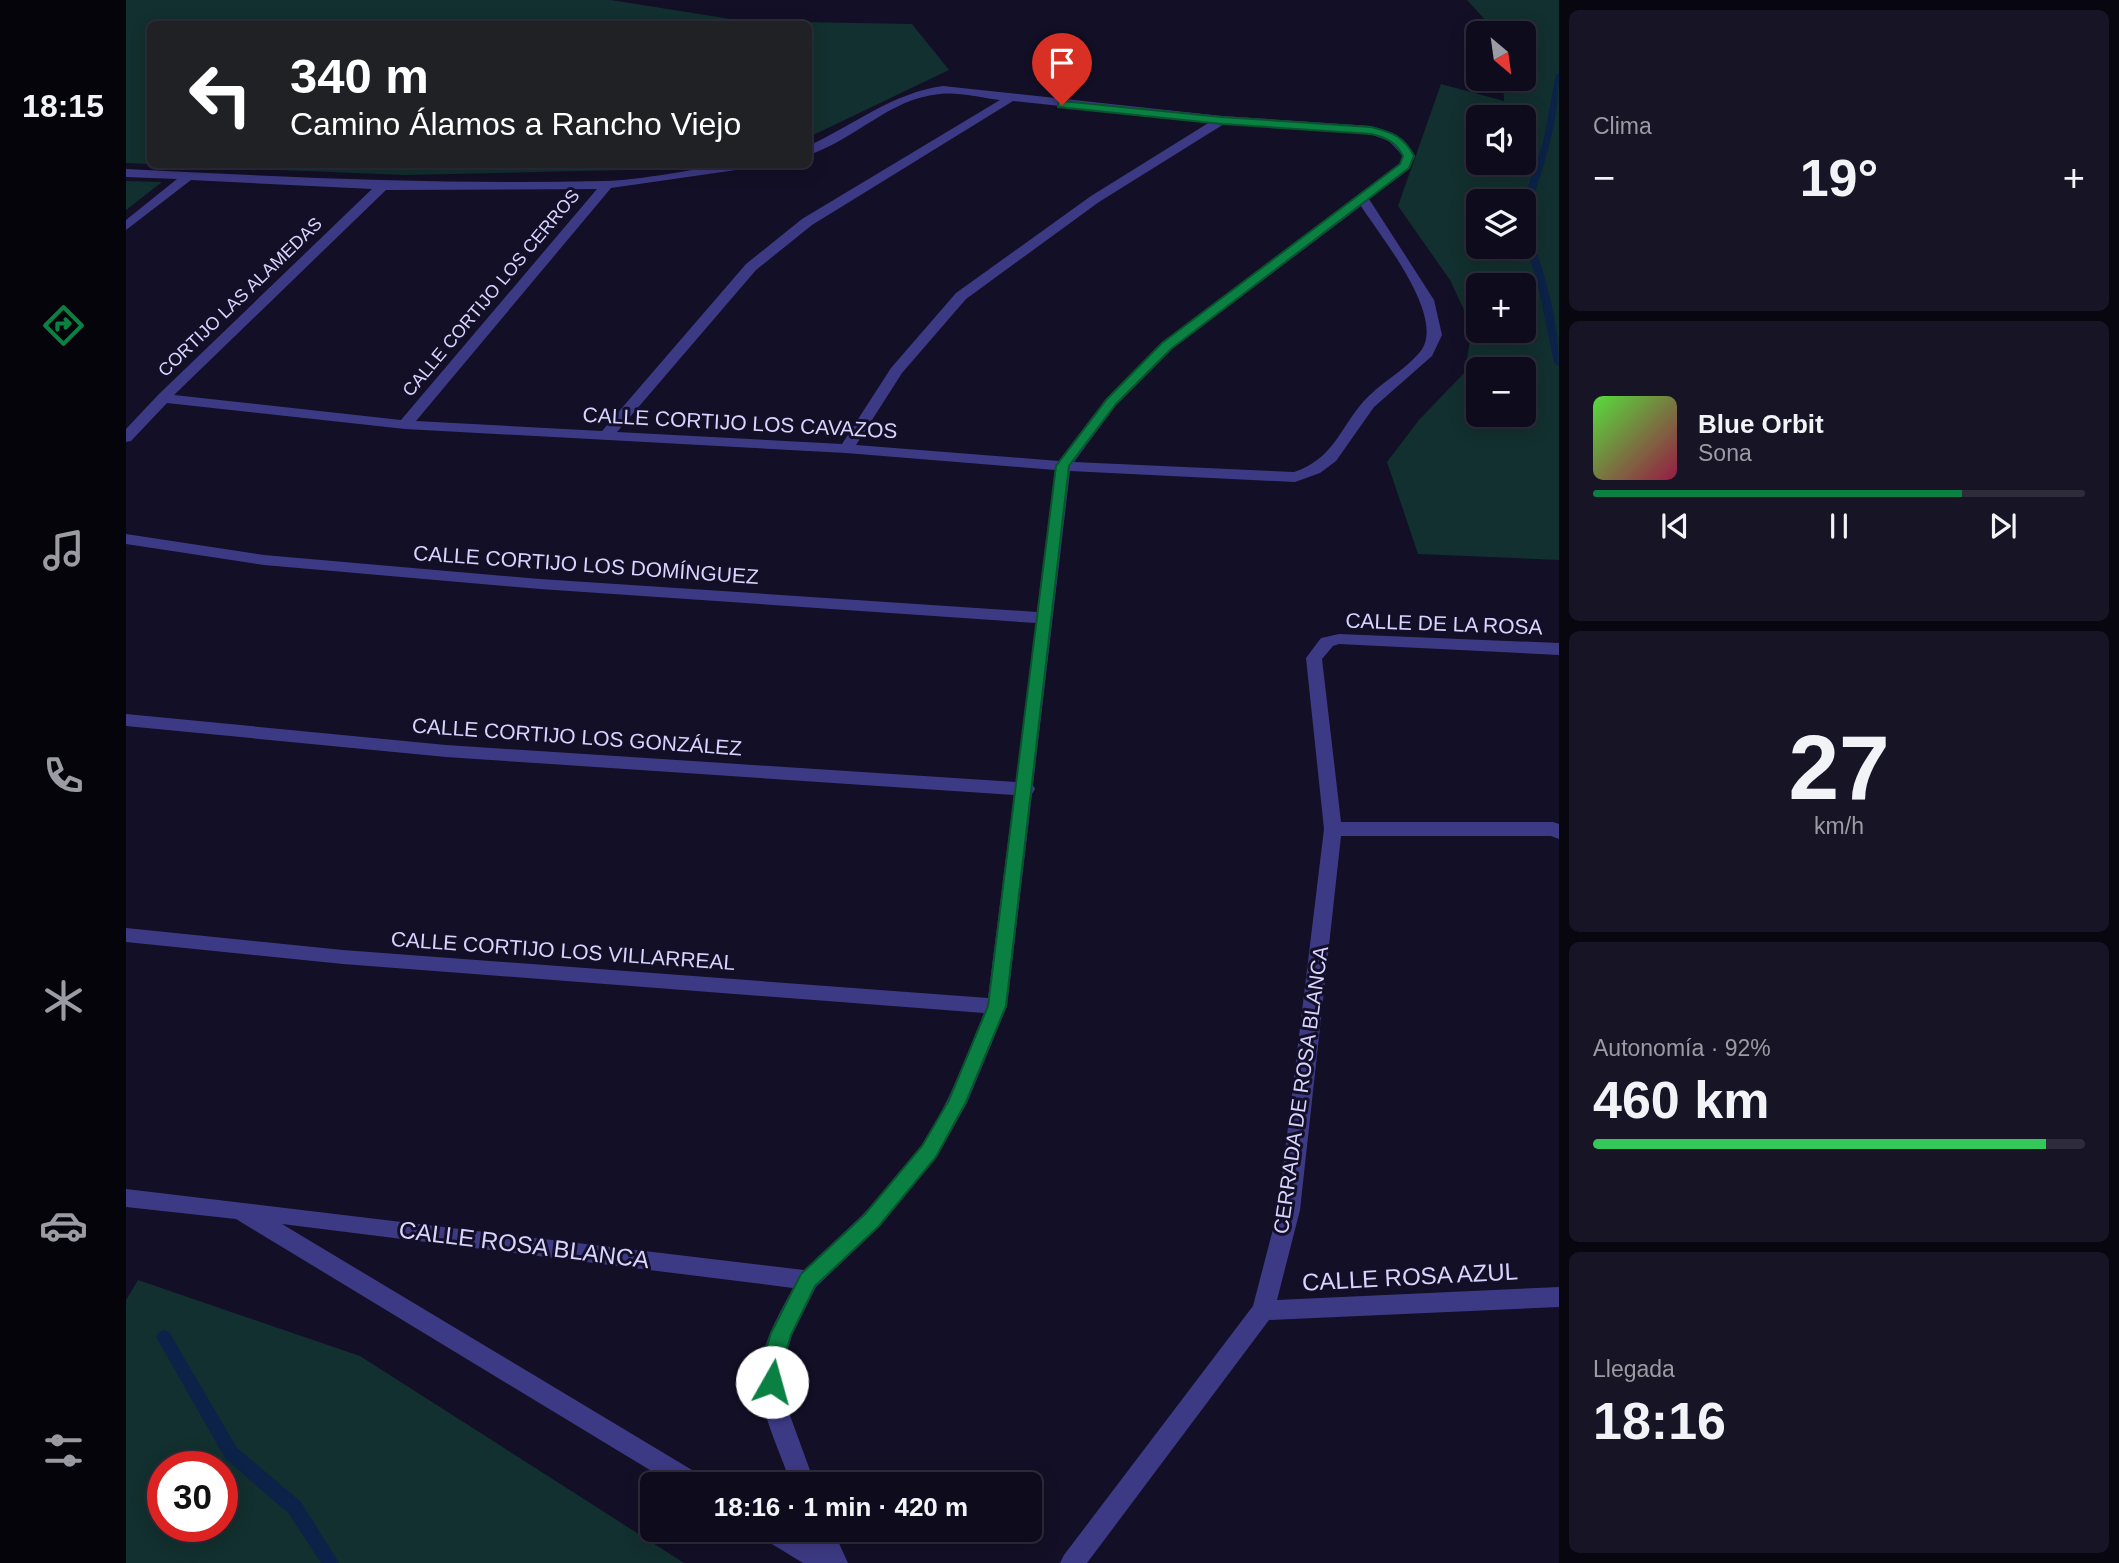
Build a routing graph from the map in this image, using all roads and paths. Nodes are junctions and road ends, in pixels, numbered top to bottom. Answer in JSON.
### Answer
{"nodes":[{"id":1,"x":1009,"y":99,"type":"junction"},
{"id":2,"x":1222,"y":120,"type":"junction"},
{"id":3,"x":812,"y":150,"type":"edge"},
{"id":4,"x":723,"y":168,"type":"edge"},
{"id":5,"x":126,"y":173,"type":"edge"},
{"id":6,"x":186,"y":178,"type":"junction"},
{"id":7,"x":607,"y":185,"type":"junction"},
{"id":8,"x":383,"y":186,"type":"junction"},
{"id":9,"x":1362,"y":198,"type":"junction"},
{"id":10,"x":126,"y":226,"type":"edge"},
{"id":11,"x":163,"y":398,"type":"junction"},
{"id":12,"x":405,"y":425,"type":"junction"},
{"id":13,"x":607,"y":435,"type":"junction"},
{"id":14,"x":126,"y":439,"type":"edge"},
{"id":15,"x":846,"y":449,"type":"junction"},
{"id":16,"x":1063,"y":466,"type":"junction"},
{"id":17,"x":126,"y":539,"type":"edge"},
{"id":18,"x":1045,"y":618,"type":"junction"},
{"id":19,"x":1327,"y":642,"type":"joint"},
{"id":20,"x":1559,"y":649,"type":"edge"},
{"id":21,"x":126,"y":720,"type":"edge"},
{"id":22,"x":1026,"y":789,"type":"junction"},
{"id":23,"x":1333,"y":830,"type":"junction"},
{"id":24,"x":1559,"y":832,"type":"edge"},
{"id":25,"x":126,"y":935,"type":"edge"},
{"id":26,"x":997,"y":1006,"type":"junction"},
{"id":27,"x":126,"y":1198,"type":"edge"},
{"id":28,"x":240,"y":1210,"type":"junction"},
{"id":29,"x":808,"y":1280,"type":"junction"},
{"id":30,"x":1559,"y":1297,"type":"edge"},
{"id":31,"x":1263,"y":1310,"type":"junction"},
{"id":32,"x":675,"y":1472,"type":"edge"},
{"id":33,"x":799,"y":1472,"type":"edge"},
{"id":34,"x":790,"y":1542,"type":"edge"},
{"id":35,"x":826,"y":1542,"type":"edge"},
{"id":36,"x":825,"y":1563,"type":"edge"},
{"id":37,"x":836,"y":1563,"type":"edge"},
{"id":38,"x":1072,"y":1563,"type":"edge"}],
"edges":[{"from":1,"to":2,"type":"street"},
{"from":1,"to":3,"type":"street"},
{"from":1,"to":13,"type":"street"},
{"from":2,"to":9,"type":"street"},
{"from":2,"to":15,"type":"street"},
{"from":4,"to":7,"type":"street"},
{"from":5,"to":6,"type":"street"},
{"from":6,"to":8,"type":"street"},
{"from":6,"to":10,"type":"street"},
{"from":7,"to":8,"type":"street"},
{"from":7,"to":12,"type":"street","name":"CALLE CORTIJO LOS CERROS"},
{"from":8,"to":11,"type":"street","name":"CORTIJO LAS ALAMEDAS"},
{"from":9,"to":16,"type":"street"},
{"from":9,"to":16,"type":"street","name":"CALLE CORTIJO LOS CAVAZOS"},
{"from":11,"to":12,"type":"street","name":"CALLE CORTIJO LOS CAVAZOS"},
{"from":11,"to":14,"type":"street","name":"CORTIJO LAS ALAMEDAS"},
{"from":12,"to":13,"type":"street","name":"CALLE CORTIJO LOS CAVAZOS"},
{"from":13,"to":15,"type":"street","name":"CALLE CORTIJO LOS CAVAZOS"},
{"from":15,"to":16,"type":"street","name":"CALLE CORTIJO LOS CAVAZOS"},
{"from":16,"to":18,"type":"street"},
{"from":17,"to":18,"type":"street","name":"CALLE CORTIJO LOS DOMÍNGUEZ"},
{"from":18,"to":22,"type":"street"},
{"from":19,"to":20,"type":"street","name":"CALLE DE LA ROSA"},
{"from":19,"to":23,"type":"street","name":"CERRADA DE ROSA BLANCA"},
{"from":21,"to":22,"type":"street","name":"CALLE CORTIJO LOS GONZÁLEZ"},
{"from":22,"to":26,"type":"street"},
{"from":23,"to":24,"type":"street"},
{"from":23,"to":31,"type":"street","name":"CERRADA DE ROSA BLANCA"},
{"from":25,"to":26,"type":"street","name":"CALLE CORTIJO LOS VILLARREAL"},
{"from":26,"to":29,"type":"street"},
{"from":27,"to":28,"type":"street","name":"CALLE ROSA BLANCA"},
{"from":28,"to":29,"type":"street","name":"CALLE ROSA BLANCA"},
{"from":28,"to":32,"type":"street","name":"CALLE ROSA BLANCA"},
{"from":29,"to":33,"type":"street"},
{"from":30,"to":31,"type":"street","name":"CALLE ROSA AZUL"},
{"from":31,"to":38,"type":"street","name":"CERRADA DE ROSA BLANCA"},
{"from":34,"to":36,"type":"street"},
{"from":35,"to":37,"type":"street"}]}
